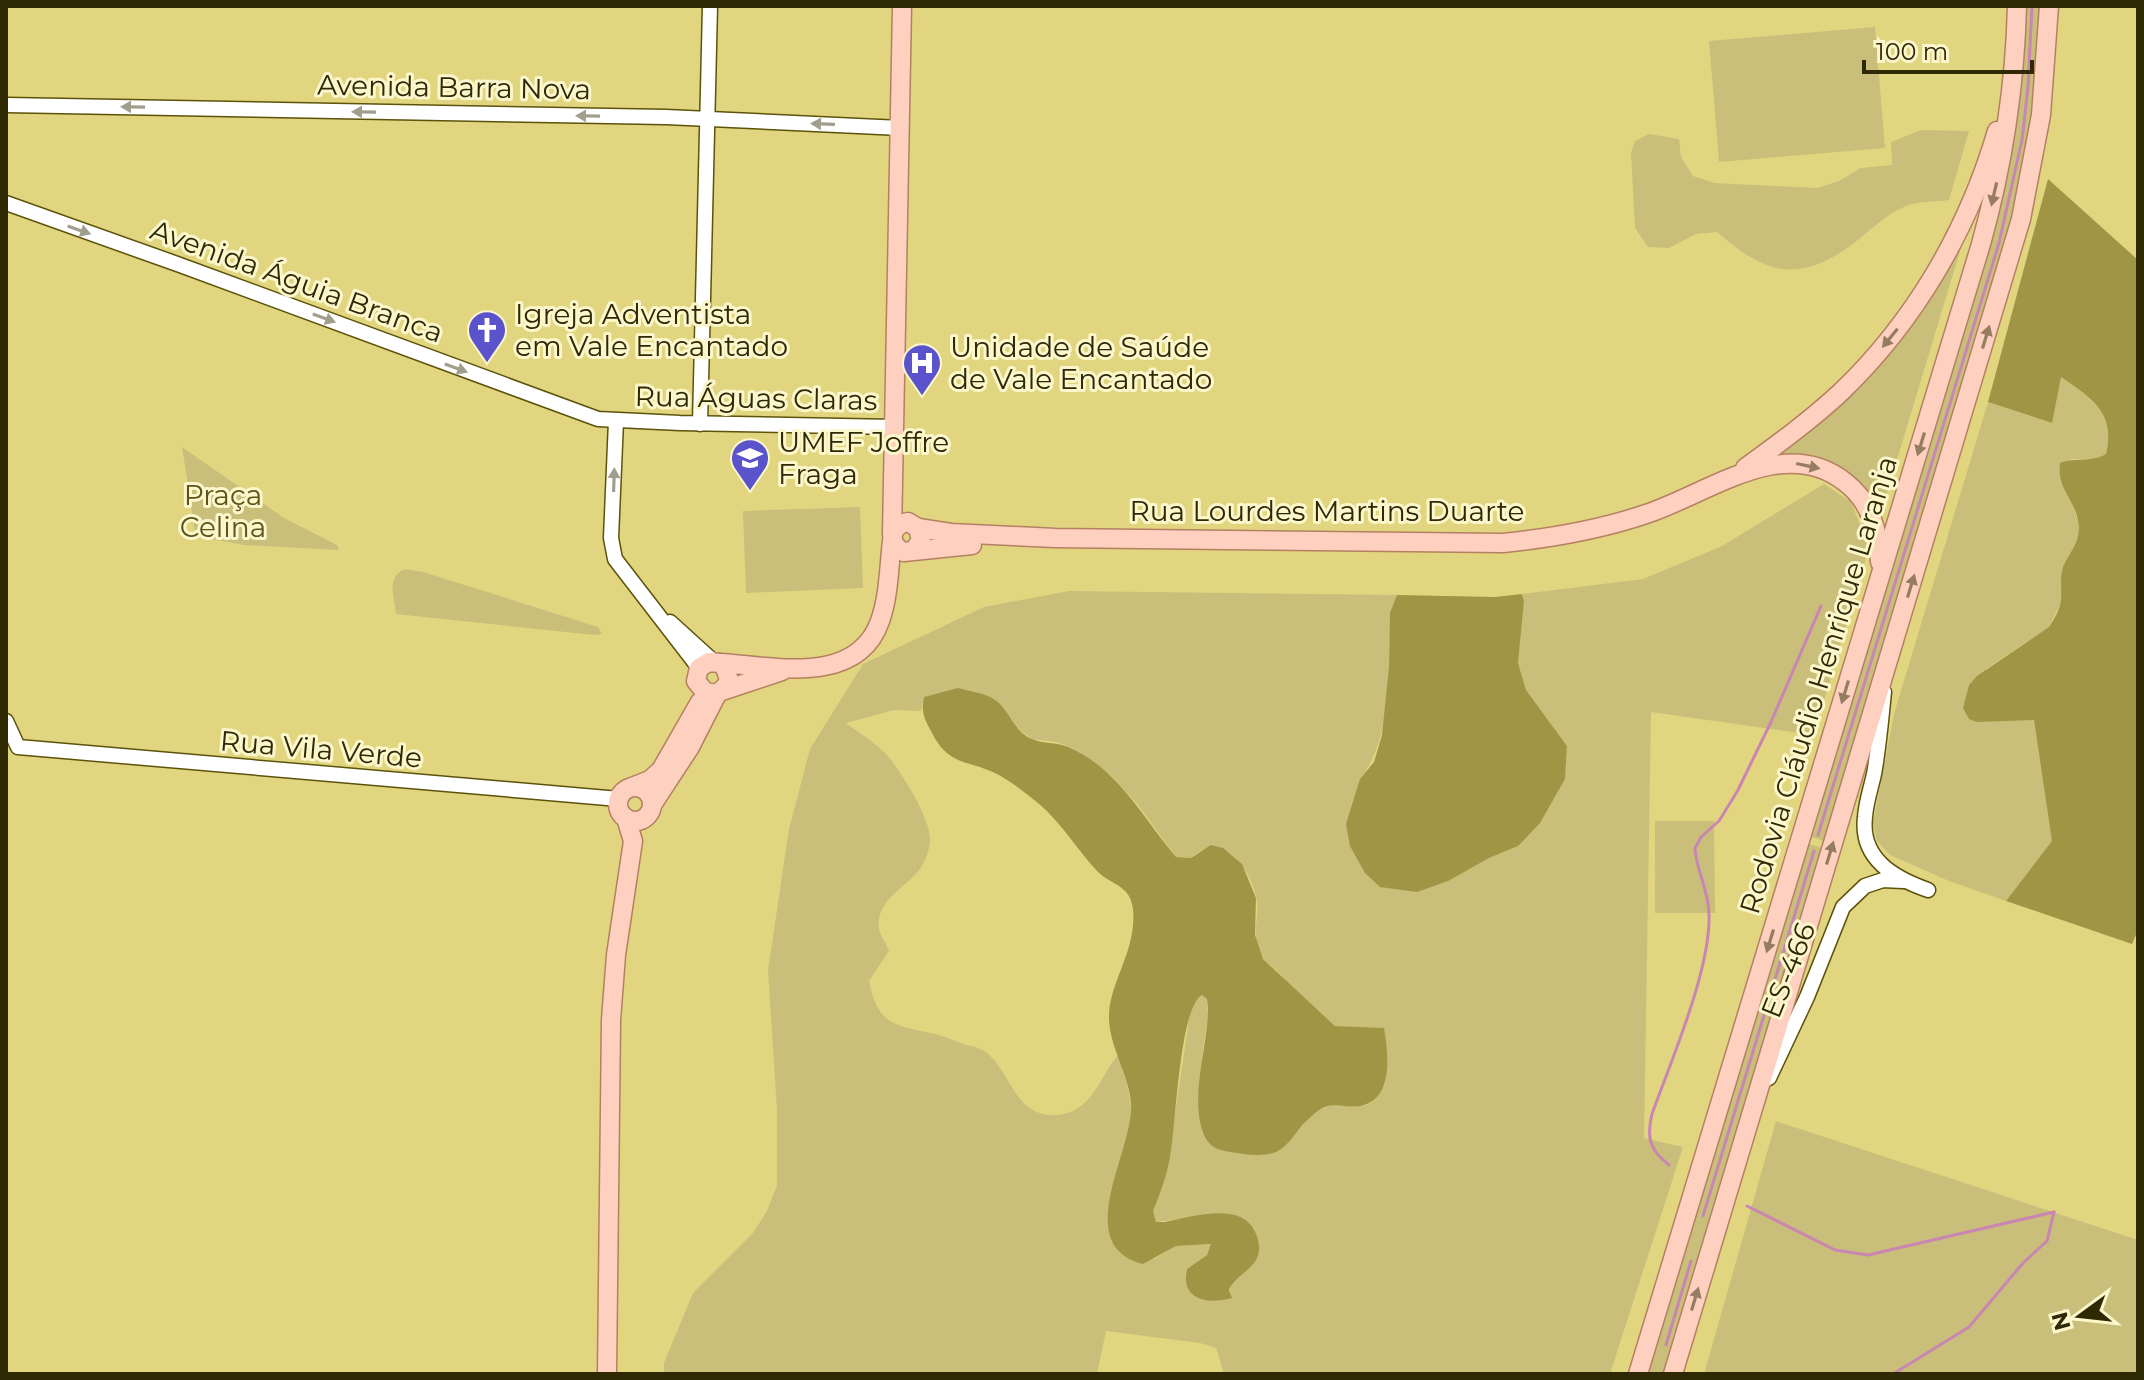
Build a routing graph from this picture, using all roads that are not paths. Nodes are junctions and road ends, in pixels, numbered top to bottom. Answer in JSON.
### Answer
{"nodes":[{"id":1,"x":710,"y":6,"type":"edge"},
{"id":2,"x":902,"y":6,"type":"edge"},
{"id":3,"x":2049,"y":6,"type":"edge"},
{"id":4,"x":2017,"y":8,"type":"edge"},
{"id":5,"x":6,"y":105,"type":"edge"},
{"id":6,"x":708,"y":118,"type":"junction"},
{"id":7,"x":901,"y":128,"type":"junction"},
{"id":8,"x":6,"y":203,"type":"edge"},
{"id":9,"x":616,"y":421,"type":"junction"},
{"id":10,"x":700,"y":424,"type":"junction"},
{"id":11,"x":895,"y":427,"type":"junction"},
{"id":12,"x":894,"y":471,"type":"junction"},
{"id":13,"x":1733,"y":477,"type":"junction"},
{"id":14,"x":916,"y":526,"type":"junction"},
{"id":15,"x":892,"y":538,"type":"junction"},
{"id":16,"x":1055,"y":538,"type":"junction"},
{"id":17,"x":912,"y":551,"type":"junction"},
{"id":18,"x":1880,"y":577,"type":"junction"},
{"id":19,"x":884,"y":603,"type":"junction"},
{"id":20,"x":651,"y":606,"type":"junction"},
{"id":21,"x":1888,"y":660,"type":"junction"},
{"id":22,"x":706,"y":664,"type":"junction"},
{"id":23,"x":785,"y":670,"type":"junction"},
{"id":24,"x":714,"y":692,"type":"junction"},
{"id":25,"x":6,"y":721,"type":"edge"},
{"id":26,"x":626,"y":793,"type":"junction"},
{"id":27,"x":652,"y":809,"type":"junction"},
{"id":28,"x":626,"y":818,"type":"junction"},
{"id":29,"x":1903,"y":881,"type":"junction"},
{"id":30,"x":1928,"y":890,"type":"dead end"},
{"id":31,"x":627,"y":892,"type":"junction"},
{"id":32,"x":1751,"y":1115,"type":"junction"},
{"id":33,"x":607,"y":1374,"type":"edge"},
{"id":34,"x":1638,"y":1374,"type":"edge"},
{"id":35,"x":1673,"y":1374,"type":"edge"}],
"edges":[{"from":1,"to":6,"type":"street"},
{"from":2,"to":7,"type":"main road"},
{"from":21,"to":3,"type":"main road","one_way":true},
{"from":4,"to":13,"type":"main road","one_way":true},
{"from":4,"to":18,"type":"main road","name":"Rodovia Cláudio Henrique Laranja","one_way":true},
{"from":6,"to":5,"type":"street","name":"Avenida Barra Nova","one_way":true},
{"from":7,"to":6,"type":"street","name":"Avenida Barra Nova","one_way":true},
{"from":6,"to":10,"type":"street"},
{"from":7,"to":11,"type":"main road"},
{"from":8,"to":9,"type":"street","name":"Avenida Águia Branca","one_way":true},
{"from":9,"to":10,"type":"street","name":"Rua Águas Claras"},
{"from":20,"to":9,"type":"street","one_way":true},
{"from":10,"to":11,"type":"street","name":"Rua Águas Claras"},
{"from":11,"to":12,"type":"main road"},
{"from":12,"to":14,"type":"main road"},
{"from":12,"to":15,"type":"main road"},
{"from":13,"to":16,"type":"main road","name":"Rua Lourdes Martins Duarte"},
{"from":13,"to":18,"type":"main road","one_way":true},
{"from":14,"to":15,"type":"main road"},
{"from":14,"to":16,"type":"main road","name":"Rua Lourdes Martins Duarte"},
{"from":14,"to":17,"type":"main road"},
{"from":15,"to":17,"type":"main road"},
{"from":15,"to":19,"type":"main road"},
{"from":16,"to":17,"type":"main road","name":"Rua Lourdes Martins Duarte"},
{"from":17,"to":19,"type":"main road"},
{"from":18,"to":34,"type":"main road","name":"Rodovia Cláudio Henrique Laranja","one_way":true},
{"from":19,"to":23,"type":"main road"},
{"from":20,"to":22,"type":"street"},
{"from":20,"to":22,"type":"street"},
{"from":21,"to":29,"type":"street","name":"ES-466"},
{"from":32,"to":21,"type":"main road","one_way":true},
{"from":22,"to":23,"type":"main road"},
{"from":22,"to":24,"type":"main road"},
{"from":22,"to":24,"type":"main road"},
{"from":23,"to":24,"type":"main road"},
{"from":24,"to":26,"type":"main road"},
{"from":24,"to":27,"type":"main road"},
{"from":25,"to":26,"type":"street","name":"Rua Vila Verde"},
{"from":26,"to":27,"type":"main road"},
{"from":26,"to":28,"type":"main road"},
{"from":27,"to":28,"type":"main road"},
{"from":27,"to":31,"type":"main road"},
{"from":28,"to":31,"type":"main road"},
{"from":29,"to":30,"type":"street","name":"ES-466"},
{"from":29,"to":32,"type":"street","name":"ES-466"},
{"from":31,"to":33,"type":"main road"},
{"from":35,"to":32,"type":"main road","one_way":true}]}
